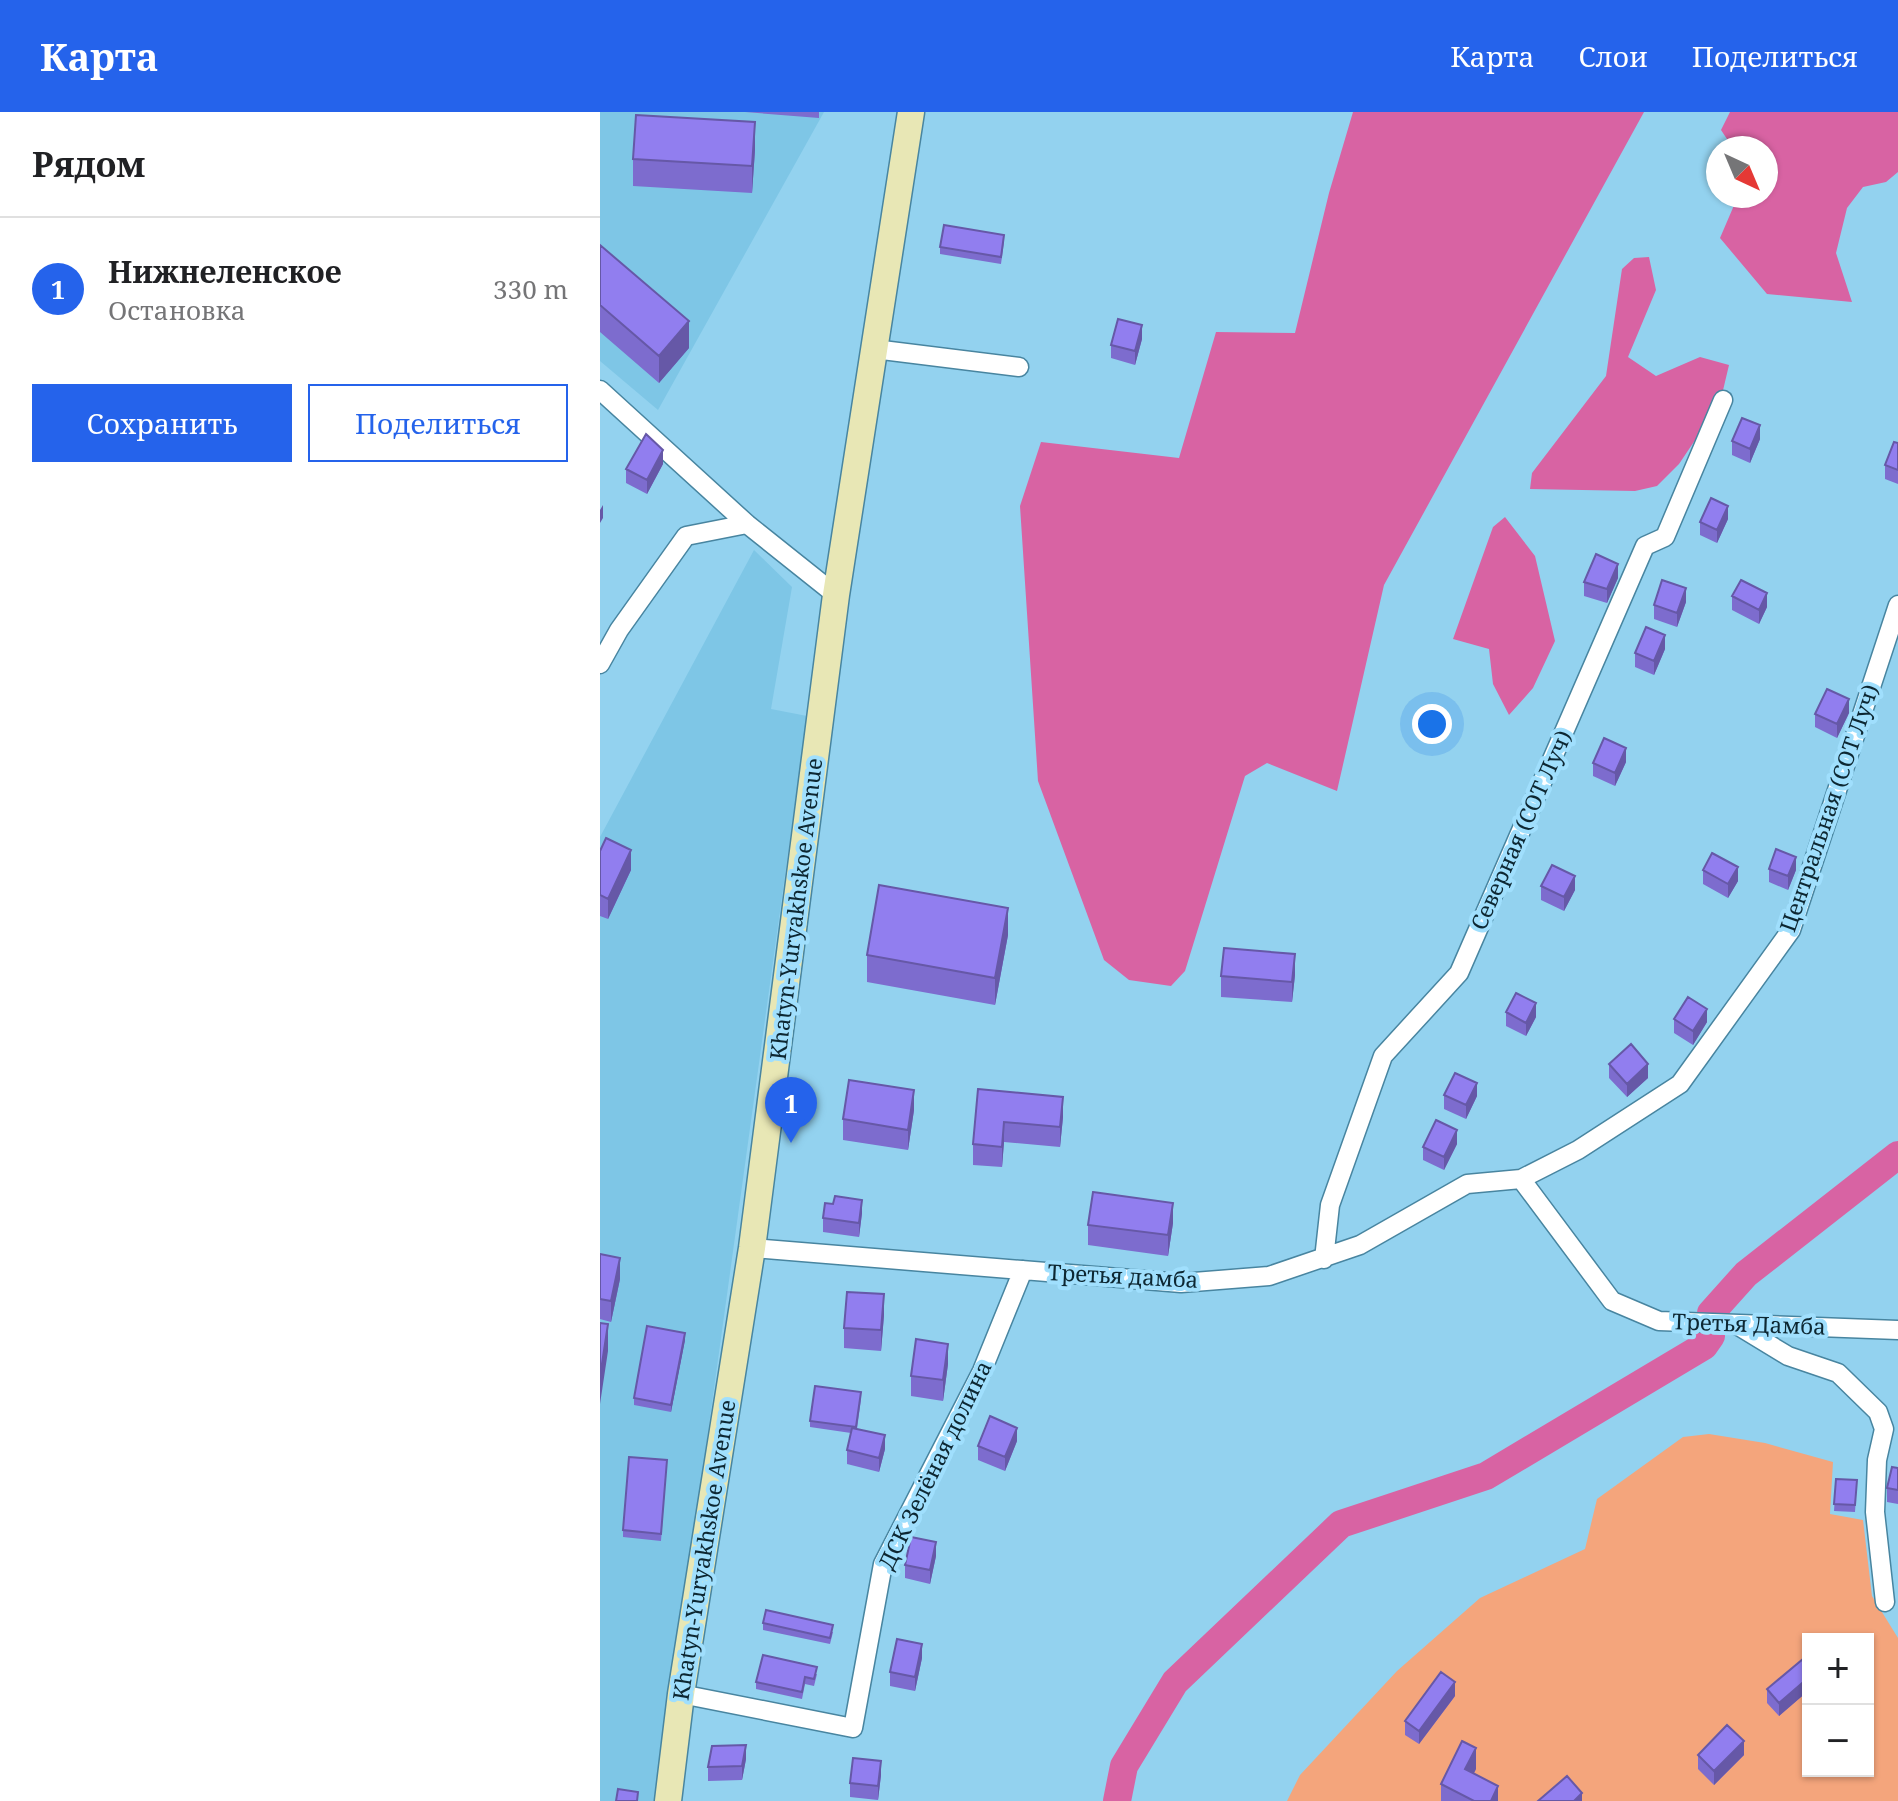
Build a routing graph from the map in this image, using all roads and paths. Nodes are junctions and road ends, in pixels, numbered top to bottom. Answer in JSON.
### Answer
{"nodes":[{"id":1,"x":911,"y":112,"type":"edge"},
{"id":2,"x":874,"y":349,"type":"junction"},
{"id":3,"x":1019,"y":367,"type":"dead end"},
{"id":4,"x":600,"y":390,"type":"edge"},
{"id":5,"x":1723,"y":400,"type":"dead end"},
{"id":6,"x":747,"y":524,"type":"junction"},
{"id":7,"x":836,"y":595,"type":"junction"},
{"id":8,"x":1898,"y":605,"type":"edge"},
{"id":9,"x":600,"y":664,"type":"edge"},
{"id":10,"x":1521,"y":1179,"type":"junction"},
{"id":11,"x":752,"y":1248,"type":"junction"},
{"id":12,"x":1324,"y":1259,"type":"junction"},
{"id":13,"x":1023,"y":1270,"type":"junction"},
{"id":14,"x":1737,"y":1325,"type":"junction"},
{"id":15,"x":1898,"y":1330,"type":"edge"},
{"id":16,"x":1885,"y":1602,"type":"dead end"},
{"id":17,"x":681,"y":1694,"type":"junction"},
{"id":18,"x":668,"y":1801,"type":"edge"}],
"edges":[{"from":1,"to":2,"type":"main road","name":"Khatyn-Yuryakhskoe Avenue"},
{"from":2,"to":3,"type":"street"},
{"from":2,"to":7,"type":"main road","name":"Khatyn-Yuryakhskoe Avenue"},
{"from":4,"to":6,"type":"street"},
{"from":5,"to":12,"type":"street","name":"Северная (СОТ Луч)"},
{"from":6,"to":7,"type":"street"},
{"from":6,"to":9,"type":"street"},
{"from":7,"to":11,"type":"main road","name":"Khatyn-Yuryakhskoe Avenue"},
{"from":8,"to":10,"type":"street","name":"Центральная (СОТ Луч)"},
{"from":10,"to":12,"type":"street","name":"Третья дамба"},
{"from":10,"to":14,"type":"street","name":"Третья Дамба"},
{"from":11,"to":13,"type":"street","name":"Третья дамба"},
{"from":11,"to":17,"type":"main road","name":"Khatyn-Yuryakhskoe Avenue"},
{"from":12,"to":13,"type":"street","name":"Третья дамба"},
{"from":13,"to":17,"type":"street","name":"ДСК Зелёная долина"},
{"from":14,"to":15,"type":"street","name":"Третья Дамба"},
{"from":14,"to":16,"type":"street"},
{"from":17,"to":18,"type":"main road","name":"Khatyn-Yuryakhskoe Avenue"}]}
